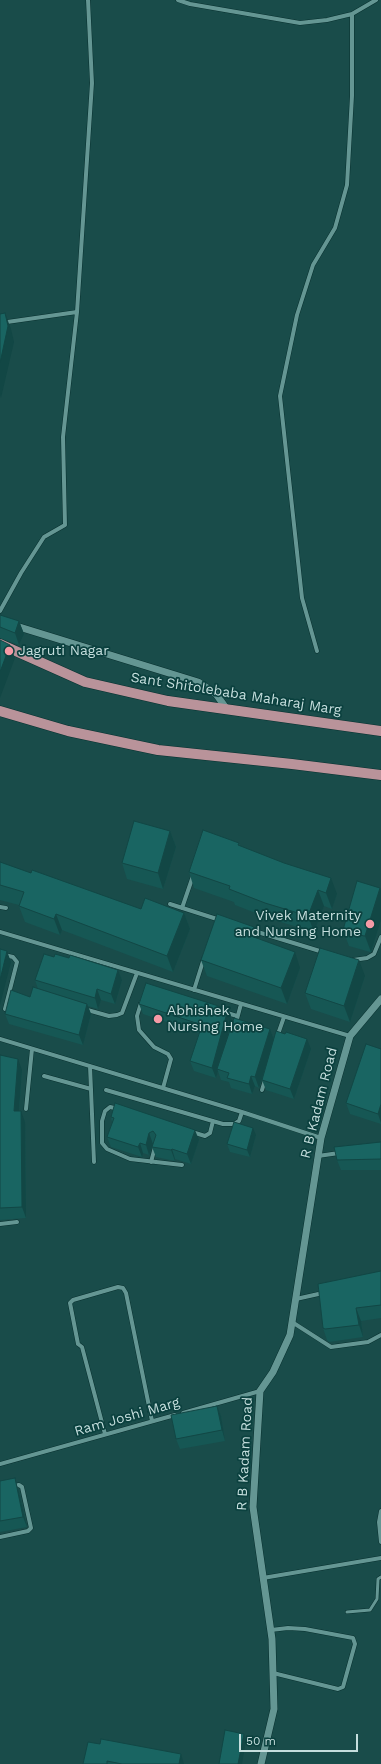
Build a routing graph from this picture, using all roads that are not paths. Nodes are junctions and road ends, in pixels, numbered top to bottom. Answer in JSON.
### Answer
{"nodes":[{"id":1,"x":88,"y":0,"type":"edge"},
{"id":2,"x":178,"y":0,"type":"edge"},
{"id":3,"x":376,"y":0,"type":"edge"},
{"id":4,"x":352,"y":14,"type":"junction"},
{"id":5,"x":77,"y":312,"type":"junction"},
{"id":6,"x":0,"y":323,"type":"edge"},
{"id":7,"x":0,"y":611,"type":"edge"},
{"id":8,"x":0,"y":621,"type":"edge"},
{"id":9,"x":0,"y":644,"type":"edge"},
{"id":10,"x":317,"y":651,"type":"dead end"},
{"id":11,"x":226,"y":708,"type":"junction"},
{"id":12,"x":0,"y":711,"type":"edge"},
{"id":13,"x":381,"y":731,"type":"edge"},
{"id":14,"x":381,"y":775,"type":"edge"},
{"id":15,"x":194,"y":870,"type":"edge"},
{"id":16,"x":170,"y":904,"type":"dead end"},
{"id":17,"x":0,"y":907,"type":"edge"},
{"id":18,"x":6,"y":908,"type":"dead end"},
{"id":19,"x":182,"y":908,"type":"junction"},
{"id":20,"x":216,"y":918,"type":"junction"},
{"id":21,"x":223,"y":921,"type":"edge"},
{"id":22,"x":213,"y":926,"type":"edge"},
{"id":23,"x":244,"y":927,"type":"edge"},
{"id":24,"x":0,"y":932,"type":"edge"},
{"id":25,"x":381,"y":937,"type":"edge"},
{"id":26,"x":380,"y":946,"type":"edge"},
{"id":27,"x":324,"y":953,"type":"junction"},
{"id":28,"x":0,"y":954,"type":"edge"},
{"id":29,"x":330,"y":955,"type":"edge"},
{"id":30,"x":204,"y":956,"type":"edge"},
{"id":31,"x":322,"y":958,"type":"edge"},
{"id":32,"x":350,"y":961,"type":"edge"},
{"id":33,"x":137,"y":973,"type":"junction"},
{"id":34,"x":194,"y":990,"type":"junction"},
{"id":35,"x":381,"y":999,"type":"edge"},
{"id":36,"x":141,"y":1002,"type":"edge"},
{"id":37,"x":241,"y":1004,"type":"junction"},
{"id":38,"x":79,"y":1007,"type":"edge"},
{"id":39,"x":6,"y":1009,"type":"edge"},
{"id":40,"x":222,"y":1012,"type":"edge"},
{"id":41,"x":237,"y":1016,"type":"junction"},
{"id":42,"x":284,"y":1017,"type":"junction"},
{"id":43,"x":235,"y":1024,"type":"edge"},
{"id":44,"x":350,"y":1036,"type":"junction"},
{"id":45,"x":0,"y":1039,"type":"edge"},
{"id":46,"x":275,"y":1046,"type":"edge"},
{"id":47,"x":32,"y":1049,"type":"junction"},
{"id":48,"x":90,"y":1066,"type":"junction"},
{"id":49,"x":266,"y":1075,"type":"edge"},
{"id":50,"x":44,"y":1076,"type":"dead end"},
{"id":51,"x":163,"y":1088,"type":"junction"},
{"id":52,"x":90,"y":1089,"type":"junction"},
{"id":53,"x":106,"y":1090,"type":"dead end"},
{"id":54,"x":262,"y":1090,"type":"edge"},
{"id":55,"x":26,"y":1109,"type":"dead end"},
{"id":56,"x":124,"y":1111,"type":"edge"},
{"id":57,"x":242,"y":1112,"type":"junction"},
{"id":58,"x":213,"y":1121,"type":"junction"},
{"id":59,"x":183,"y":1129,"type":"edge"},
{"id":60,"x":321,"y":1138,"type":"junction"},
{"id":61,"x":156,"y":1144,"type":"edge"},
{"id":62,"x":346,"y":1153,"type":"edge"},
{"id":63,"x":318,"y":1156,"type":"junction"},
{"id":64,"x":94,"y":1162,"type":"dead end"},
{"id":65,"x":151,"y":1162,"type":"junction"},
{"id":66,"x":182,"y":1166,"type":"dead end"},
{"id":67,"x":17,"y":1222,"type":"dead end"},
{"id":68,"x":0,"y":1224,"type":"edge"},
{"id":69,"x":327,"y":1292,"type":"edge"},
{"id":70,"x":296,"y":1299,"type":"junction"},
{"id":71,"x":292,"y":1322,"type":"junction"},
{"id":72,"x":381,"y":1335,"type":"edge"},
{"id":73,"x":260,"y":1391,"type":"junction"},
{"id":74,"x":152,"y":1421,"type":"junction"},
{"id":75,"x":105,"y":1434,"type":"junction"},
{"id":76,"x":0,"y":1464,"type":"edge"},
{"id":77,"x":6,"y":1488,"type":"edge"},
{"id":78,"x":381,"y":1511,"type":"edge"},
{"id":79,"x":0,"y":1537,"type":"edge"},
{"id":80,"x":381,"y":1542,"type":"edge"},
{"id":81,"x":381,"y":1558,"type":"edge"},
{"id":82,"x":381,"y":1577,"type":"edge"},
{"id":83,"x":263,"y":1578,"type":"junction"},
{"id":84,"x":347,"y":1612,"type":"dead end"},
{"id":85,"x":271,"y":1630,"type":"junction"},
{"id":86,"x":273,"y":1673,"type":"junction"},
{"id":87,"x":261,"y":1764,"type":"edge"}],
"edges":[{"from":1,"to":5,"type":"street"},
{"from":2,"to":4,"type":"street"},
{"from":3,"to":4,"type":"street"},
{"from":4,"to":10,"type":"street"},
{"from":5,"to":6,"type":"street"},
{"from":5,"to":7,"type":"street"},
{"from":8,"to":11,"type":"street"},
{"from":9,"to":11,"type":"main road","name":"Sant Shitolebaba Maharaj Marg"},
{"from":11,"to":13,"type":"main road","name":"Sant Shitolebaba Maharaj Marg"},
{"from":12,"to":14,"type":"main road"},
{"from":15,"to":19,"type":"street"},
{"from":16,"to":19,"type":"street"},
{"from":17,"to":18,"type":"street"},
{"from":19,"to":20,"type":"street"},
{"from":20,"to":21,"type":"street"},
{"from":20,"to":22,"type":"street"},
{"from":23,"to":27,"type":"street"},
{"from":24,"to":33,"type":"street"},
{"from":25,"to":26,"type":"street"},
{"from":26,"to":32,"type":"street"},
{"from":27,"to":29,"type":"street"},
{"from":27,"to":31,"type":"street"},
{"from":28,"to":39,"type":"street"},
{"from":30,"to":34,"type":"street"},
{"from":33,"to":34,"type":"street"},
{"from":33,"to":38,"type":"street"},
{"from":34,"to":37,"type":"street"},
{"from":35,"to":44,"type":"street","name":"R B Kadam Road"},
{"from":36,"to":51,"type":"street"},
{"from":37,"to":41,"type":"street"},
{"from":37,"to":42,"type":"street"},
{"from":40,"to":41,"type":"street"},
{"from":41,"to":43,"type":"street"},
{"from":42,"to":44,"type":"street"},
{"from":42,"to":46,"type":"street"},
{"from":44,"to":60,"type":"street","name":"R B Kadam Road"},
{"from":45,"to":47,"type":"street"},
{"from":47,"to":48,"type":"street"},
{"from":47,"to":55,"type":"street"},
{"from":48,"to":51,"type":"street"},
{"from":48,"to":52,"type":"street"},
{"from":49,"to":54,"type":"street"},
{"from":50,"to":52,"type":"street"},
{"from":51,"to":57,"type":"street"},
{"from":52,"to":64,"type":"street"},
{"from":53,"to":58,"type":"street"},
{"from":56,"to":65,"type":"street"},
{"from":57,"to":58,"type":"street"},
{"from":57,"to":60,"type":"street"},
{"from":58,"to":59,"type":"street"},
{"from":60,"to":63,"type":"street","name":"R B Kadam Road"},
{"from":61,"to":65,"type":"street"},
{"from":62,"to":63,"type":"street"},
{"from":63,"to":70,"type":"street","name":"R B Kadam Road"},
{"from":65,"to":66,"type":"street"},
{"from":67,"to":68,"type":"street"},
{"from":69,"to":70,"type":"street"},
{"from":70,"to":71,"type":"street","name":"R B Kadam Road"},
{"from":71,"to":72,"type":"street"},
{"from":71,"to":73,"type":"street","name":"R B Kadam Road"},
{"from":73,"to":74,"type":"street","name":"Ram Joshi Marg"},
{"from":73,"to":83,"type":"street","name":"R B Kadam Road"},
{"from":74,"to":75,"type":"street","name":"Ram Joshi Marg"},
{"from":74,"to":75,"type":"street"},
{"from":75,"to":76,"type":"street","name":"Ram Joshi Marg"},
{"from":77,"to":79,"type":"street"},
{"from":78,"to":80,"type":"street"},
{"from":81,"to":83,"type":"street"},
{"from":82,"to":84,"type":"lane"},
{"from":83,"to":85,"type":"street","name":"R B Kadam Road"},
{"from":85,"to":86,"type":"street","name":"R B Kadam Road"},
{"from":85,"to":86,"type":"street"},
{"from":86,"to":87,"type":"street","name":"R B Kadam Road"}]}
